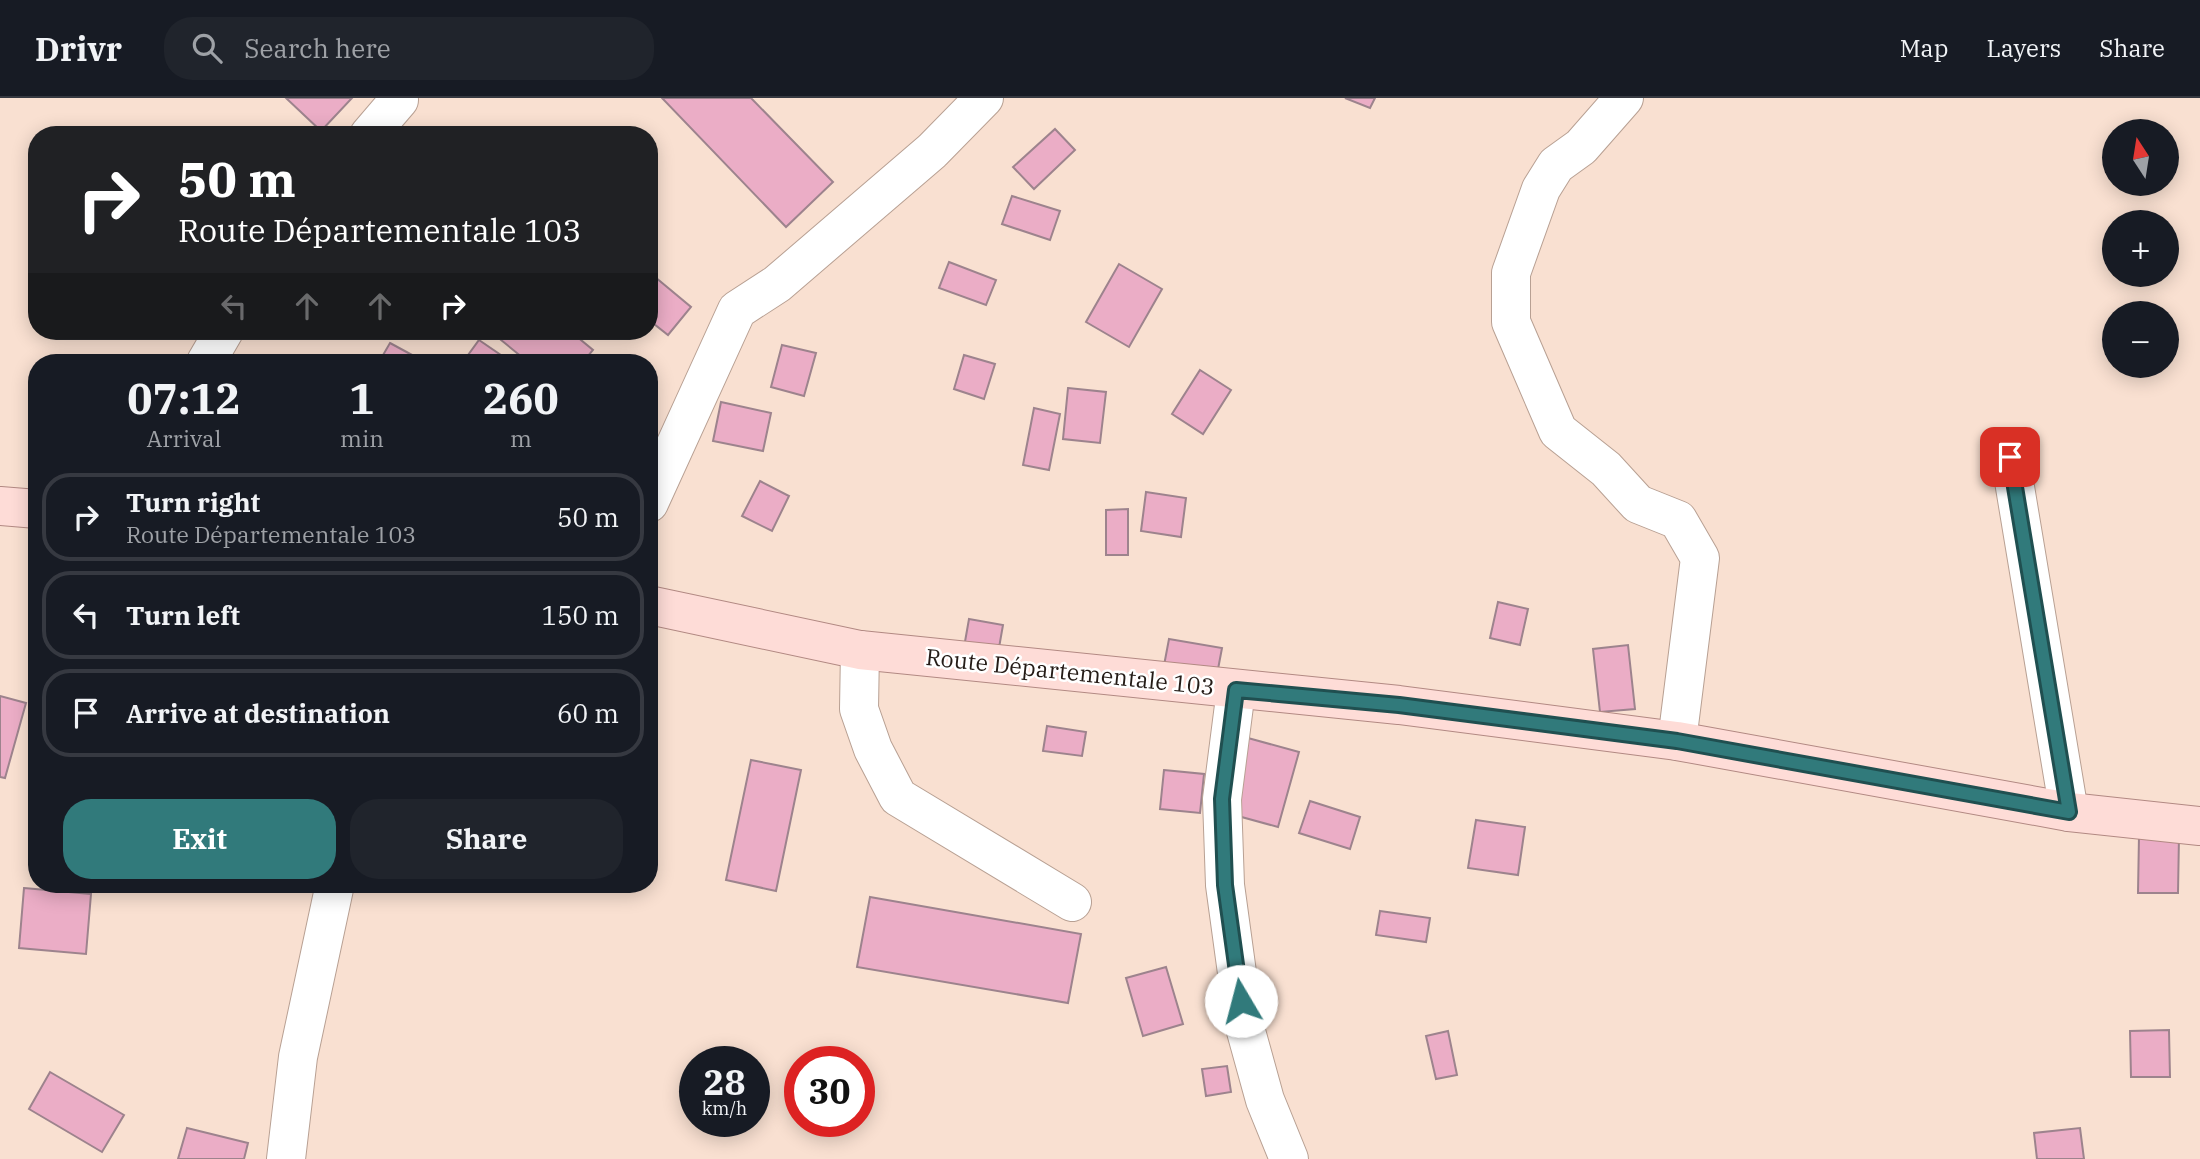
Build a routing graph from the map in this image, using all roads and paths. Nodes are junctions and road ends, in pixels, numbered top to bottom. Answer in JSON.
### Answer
{"nodes":[{"id":1,"x":984,"y":98,"type":"edge"},
{"id":2,"x":1624,"y":98,"type":"edge"},
{"id":3,"x":399,"y":100,"type":"edge"},
{"id":4,"x":377,"y":126,"type":"edge"},
{"id":5,"x":2010,"y":457,"type":"dead end"},
{"id":6,"x":658,"y":483,"type":"edge"},
{"id":7,"x":0,"y":506,"type":"edge"},
{"id":8,"x":28,"y":508,"type":"edge"},
{"id":9,"x":658,"y":607,"type":"edge"},
{"id":10,"x":860,"y":650,"type":"junction"},
{"id":11,"x":1236,"y":690,"type":"junction"},
{"id":12,"x":1677,"y":741,"type":"junction"},
{"id":13,"x":2069,"y":812,"type":"junction"},
{"id":14,"x":2200,"y":826,"type":"edge"},
{"id":15,"x":333,"y":893,"type":"edge"},
{"id":16,"x":1072,"y":902,"type":"dead end"},
{"id":17,"x":286,"y":1159,"type":"edge"},
{"id":18,"x":1289,"y":1159,"type":"edge"}],
"edges":[{"from":1,"to":6,"type":"street"},
{"from":2,"to":12,"type":"street"},
{"from":3,"to":4,"type":"street"},
{"from":5,"to":13,"type":"street"},
{"from":7,"to":8,"type":"main road"},
{"from":9,"to":10,"type":"main road","name":"Route Départementale 103"},
{"from":10,"to":11,"type":"main road","name":"Route Départementale 103"},
{"from":10,"to":16,"type":"street"},
{"from":11,"to":12,"type":"main road","name":"Route Départementale 103"},
{"from":11,"to":18,"type":"street"},
{"from":12,"to":13,"type":"main road","name":"Route Départementale 103"},
{"from":13,"to":14,"type":"main road","name":"Route Départementale 103"},
{"from":15,"to":17,"type":"street"}]}
